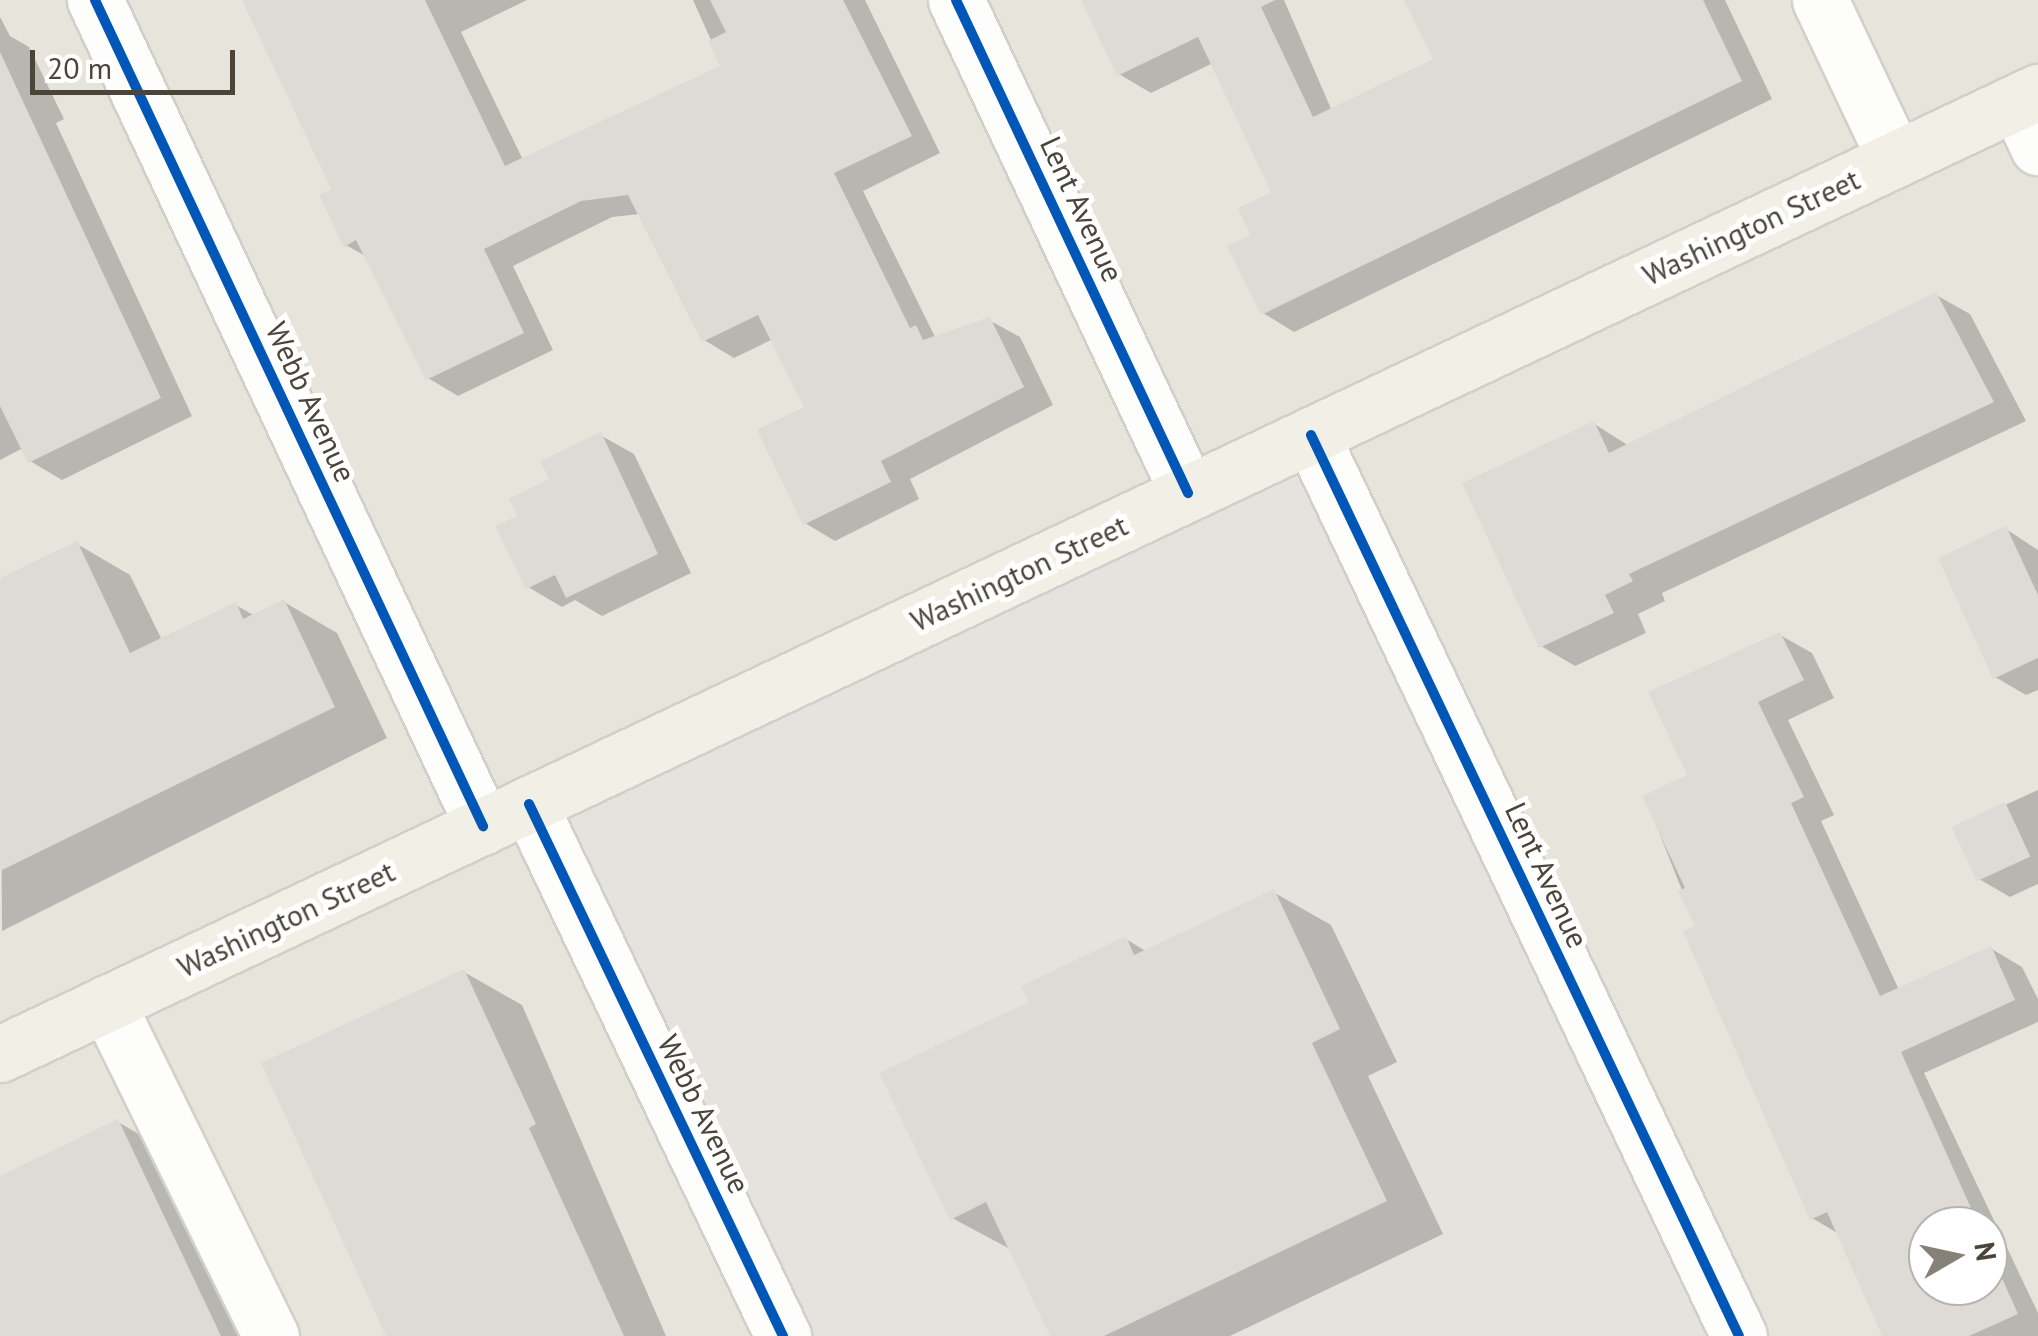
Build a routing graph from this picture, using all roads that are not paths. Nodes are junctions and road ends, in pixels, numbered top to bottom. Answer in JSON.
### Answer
{"nodes":[{"id":1,"x":95,"y":0,"type":"edge"},
{"id":2,"x":956,"y":0,"type":"edge"},
{"id":3,"x":1820,"y":0,"type":"edge"},
{"id":4,"x":2031,"y":113,"type":"edge"},
{"id":5,"x":1895,"y":160,"type":"junction"},
{"id":6,"x":1311,"y":435,"type":"junction"},
{"id":7,"x":1188,"y":493,"type":"junction"},
{"id":8,"x":506,"y":815,"type":"junction"},
{"id":9,"x":108,"y":1003,"type":"junction"},
{"id":10,"x":0,"y":1054,"type":"edge"},
{"id":11,"x":271,"y":1336,"type":"edge"},
{"id":12,"x":783,"y":1336,"type":"edge"},
{"id":13,"x":1738,"y":1336,"type":"edge"}],
"edges":[{"from":1,"to":8,"type":"street","name":"Webb Avenue"},
{"from":2,"to":7,"type":"street","name":"Lent Avenue"},
{"from":3,"to":5,"type":"street"},
{"from":4,"to":5,"type":"main road","name":"Washington Street"},
{"from":5,"to":6,"type":"main road","name":"Washington Street"},
{"from":6,"to":7,"type":"main road","name":"Washington Street"},
{"from":6,"to":13,"type":"street","name":"Lent Avenue"},
{"from":7,"to":8,"type":"main road","name":"Washington Street"},
{"from":8,"to":9,"type":"main road","name":"Washington Street"},
{"from":8,"to":12,"type":"street","name":"Webb Avenue"},
{"from":9,"to":10,"type":"main road","name":"Washington Street"},
{"from":9,"to":11,"type":"street"}]}
